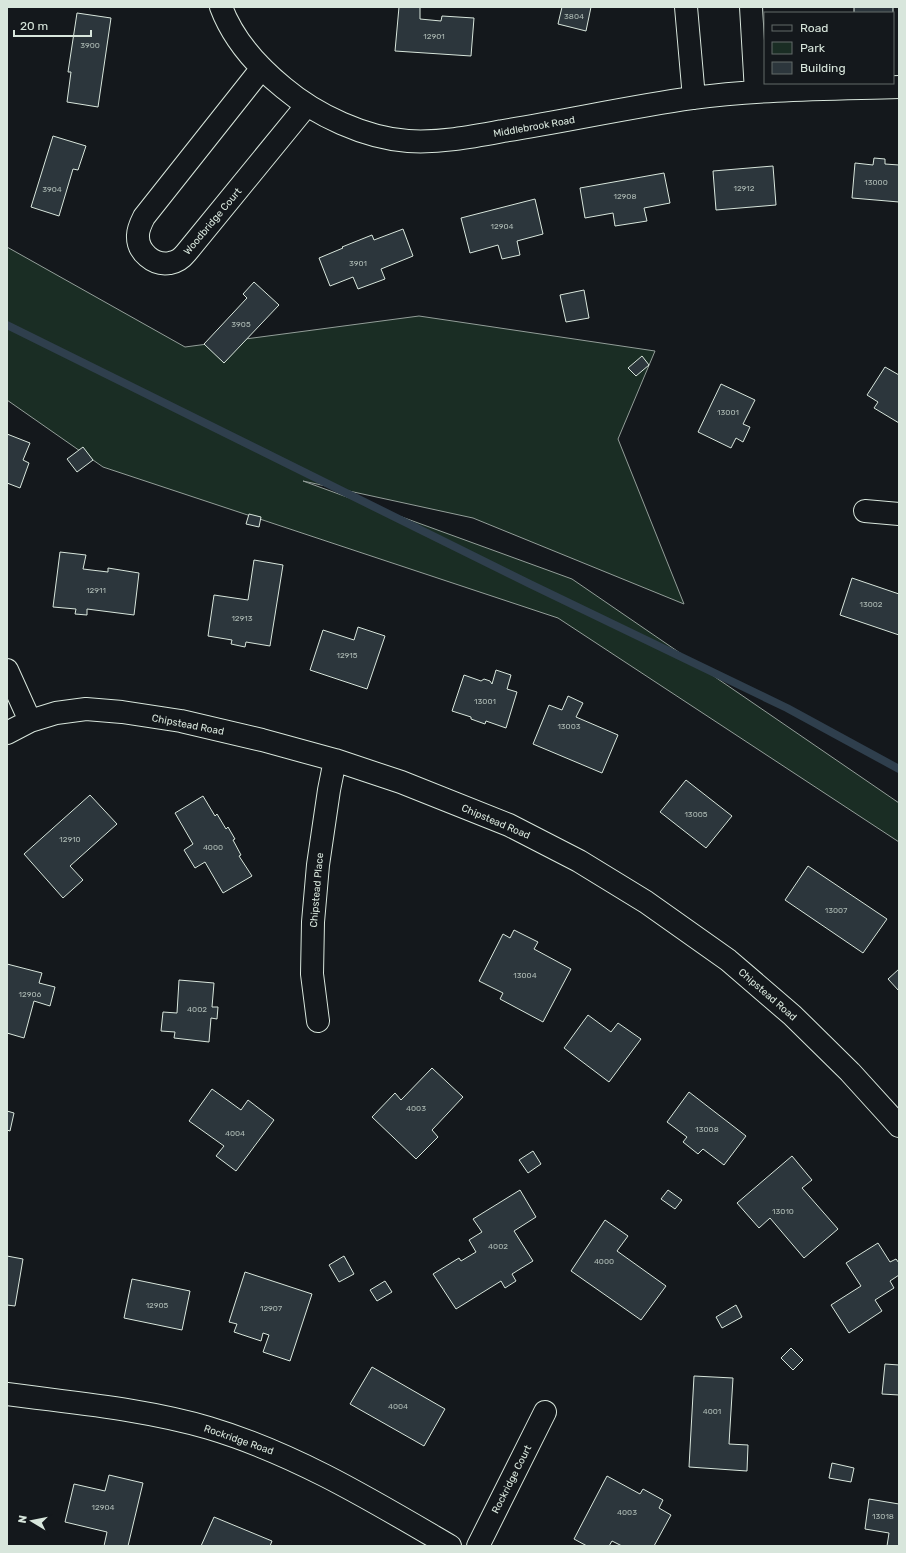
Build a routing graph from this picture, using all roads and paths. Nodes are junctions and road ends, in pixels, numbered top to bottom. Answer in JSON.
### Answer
{"nodes":[{"id":1,"x":221,"y":7,"type":"edge"},
{"id":2,"x":686,"y":7,"type":"edge"},
{"id":3,"x":751,"y":7,"type":"edge"},
{"id":4,"x":262,"y":68,"type":"junction"},
{"id":5,"x":899,"y":87,"type":"edge"},
{"id":6,"x":756,"y":92,"type":"junction"},
{"id":7,"x":694,"y":98,"type":"junction"},
{"id":8,"x":307,"y":105,"type":"junction"},
{"id":9,"x":865,"y":511,"type":"dead end"},
{"id":10,"x":899,"y":514,"type":"edge"},
{"id":11,"x":7,"y":670,"type":"edge"},
{"id":12,"x":30,"y":721,"type":"junction"},
{"id":13,"x":7,"y":732,"type":"edge"},
{"id":14,"x":335,"y":760,"type":"junction"},
{"id":15,"x":318,"y":1021,"type":"dead end"},
{"id":16,"x":899,"y":1126,"type":"edge"},
{"id":17,"x":7,"y":1394,"type":"edge"},
{"id":18,"x":545,"y":1412,"type":"dead end"},
{"id":19,"x":450,"y":1546,"type":"edge"},
{"id":20,"x":478,"y":1546,"type":"edge"}],
"edges":[{"from":1,"to":4,"type":"street","name":"Middlebrook Road"},
{"from":2,"to":7,"type":"street"},
{"from":3,"to":6,"type":"street"},
{"from":4,"to":8,"type":"street","name":"Middlebrook Road"},
{"from":4,"to":8,"type":"street","name":"Woodbridge Court"},
{"from":5,"to":6,"type":"street","name":"Middlebrook Road"},
{"from":6,"to":7,"type":"street","name":"Middlebrook Road"},
{"from":7,"to":8,"type":"street","name":"Middlebrook Road"},
{"from":9,"to":10,"type":"street"},
{"from":11,"to":12,"type":"street"},
{"from":12,"to":13,"type":"street","name":"Chipstead Road"},
{"from":12,"to":14,"type":"street","name":"Chipstead Road"},
{"from":14,"to":15,"type":"street","name":"Chipstead Place"},
{"from":14,"to":16,"type":"street","name":"Chipstead Road"},
{"from":17,"to":19,"type":"street","name":"Rockridge Road"},
{"from":18,"to":20,"type":"street","name":"Rockridge Court"}]}
